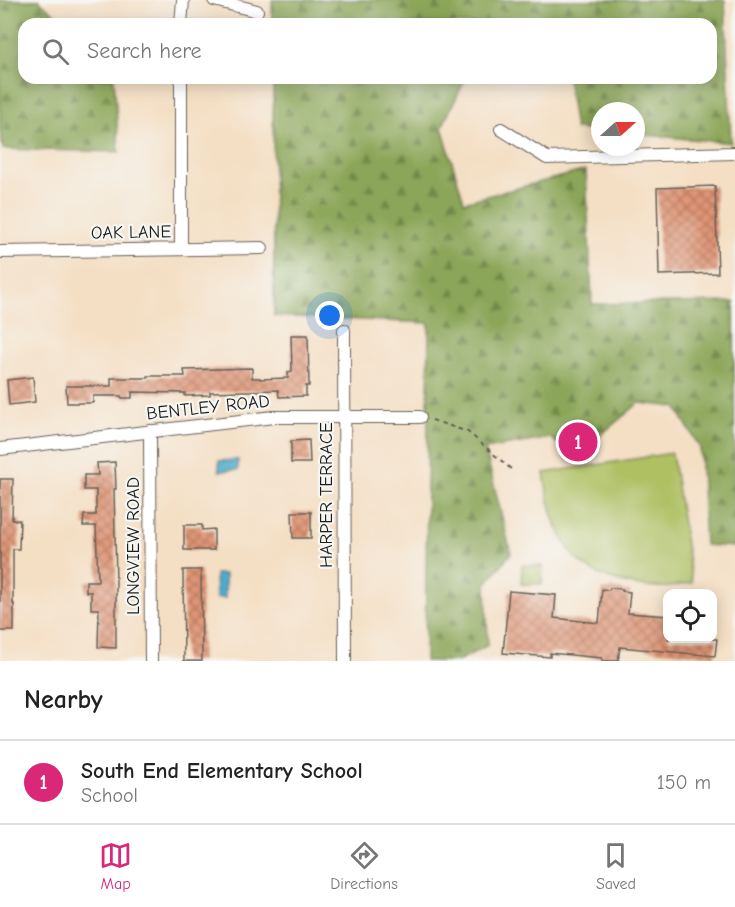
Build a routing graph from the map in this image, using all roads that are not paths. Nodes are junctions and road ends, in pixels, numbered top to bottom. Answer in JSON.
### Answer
{"nodes":[{"id":1,"x":183,"y":0,"type":"edge"},
{"id":2,"x":214,"y":0,"type":"edge"},
{"id":3,"x":257,"y":11,"type":"dead end"},
{"id":4,"x":182,"y":18,"type":"edge"},
{"id":5,"x":181,"y":84,"type":"edge"},
{"id":6,"x":501,"y":129,"type":"dead end"},
{"id":7,"x":735,"y":153,"type":"edge"},
{"id":8,"x":262,"y":248,"type":"dead end"},
{"id":9,"x":181,"y":249,"type":"junction"},
{"id":10,"x":0,"y":252,"type":"edge"},
{"id":11,"x":344,"y":330,"type":"dead end"},
{"id":12,"x":344,"y":417,"type":"junction"},
{"id":13,"x":420,"y":417,"type":"road end"},
{"id":14,"x":150,"y":431,"type":"junction"},
{"id":15,"x":0,"y":449,"type":"edge"},
{"id":16,"x":151,"y":661,"type":"edge"},
{"id":17,"x":345,"y":661,"type":"edge"}],
"edges":[{"from":1,"to":4,"type":"street"},
{"from":2,"to":3,"type":"street"},
{"from":5,"to":9,"type":"street"},
{"from":6,"to":7,"type":"street"},
{"from":8,"to":9,"type":"street","name":"OAK LANE"},
{"from":9,"to":10,"type":"street","name":"OAK LANE"},
{"from":11,"to":12,"type":"street","name":"HARPER TERRACE"},
{"from":12,"to":13,"type":"street","name":"BENTLEY ROAD"},
{"from":12,"to":14,"type":"street","name":"BENTLEY ROAD"},
{"from":12,"to":17,"type":"street","name":"HARPER TERRACE"},
{"from":14,"to":15,"type":"street","name":"BENTLEY ROAD"},
{"from":14,"to":16,"type":"street","name":"LONGVIEW ROAD"}]}
